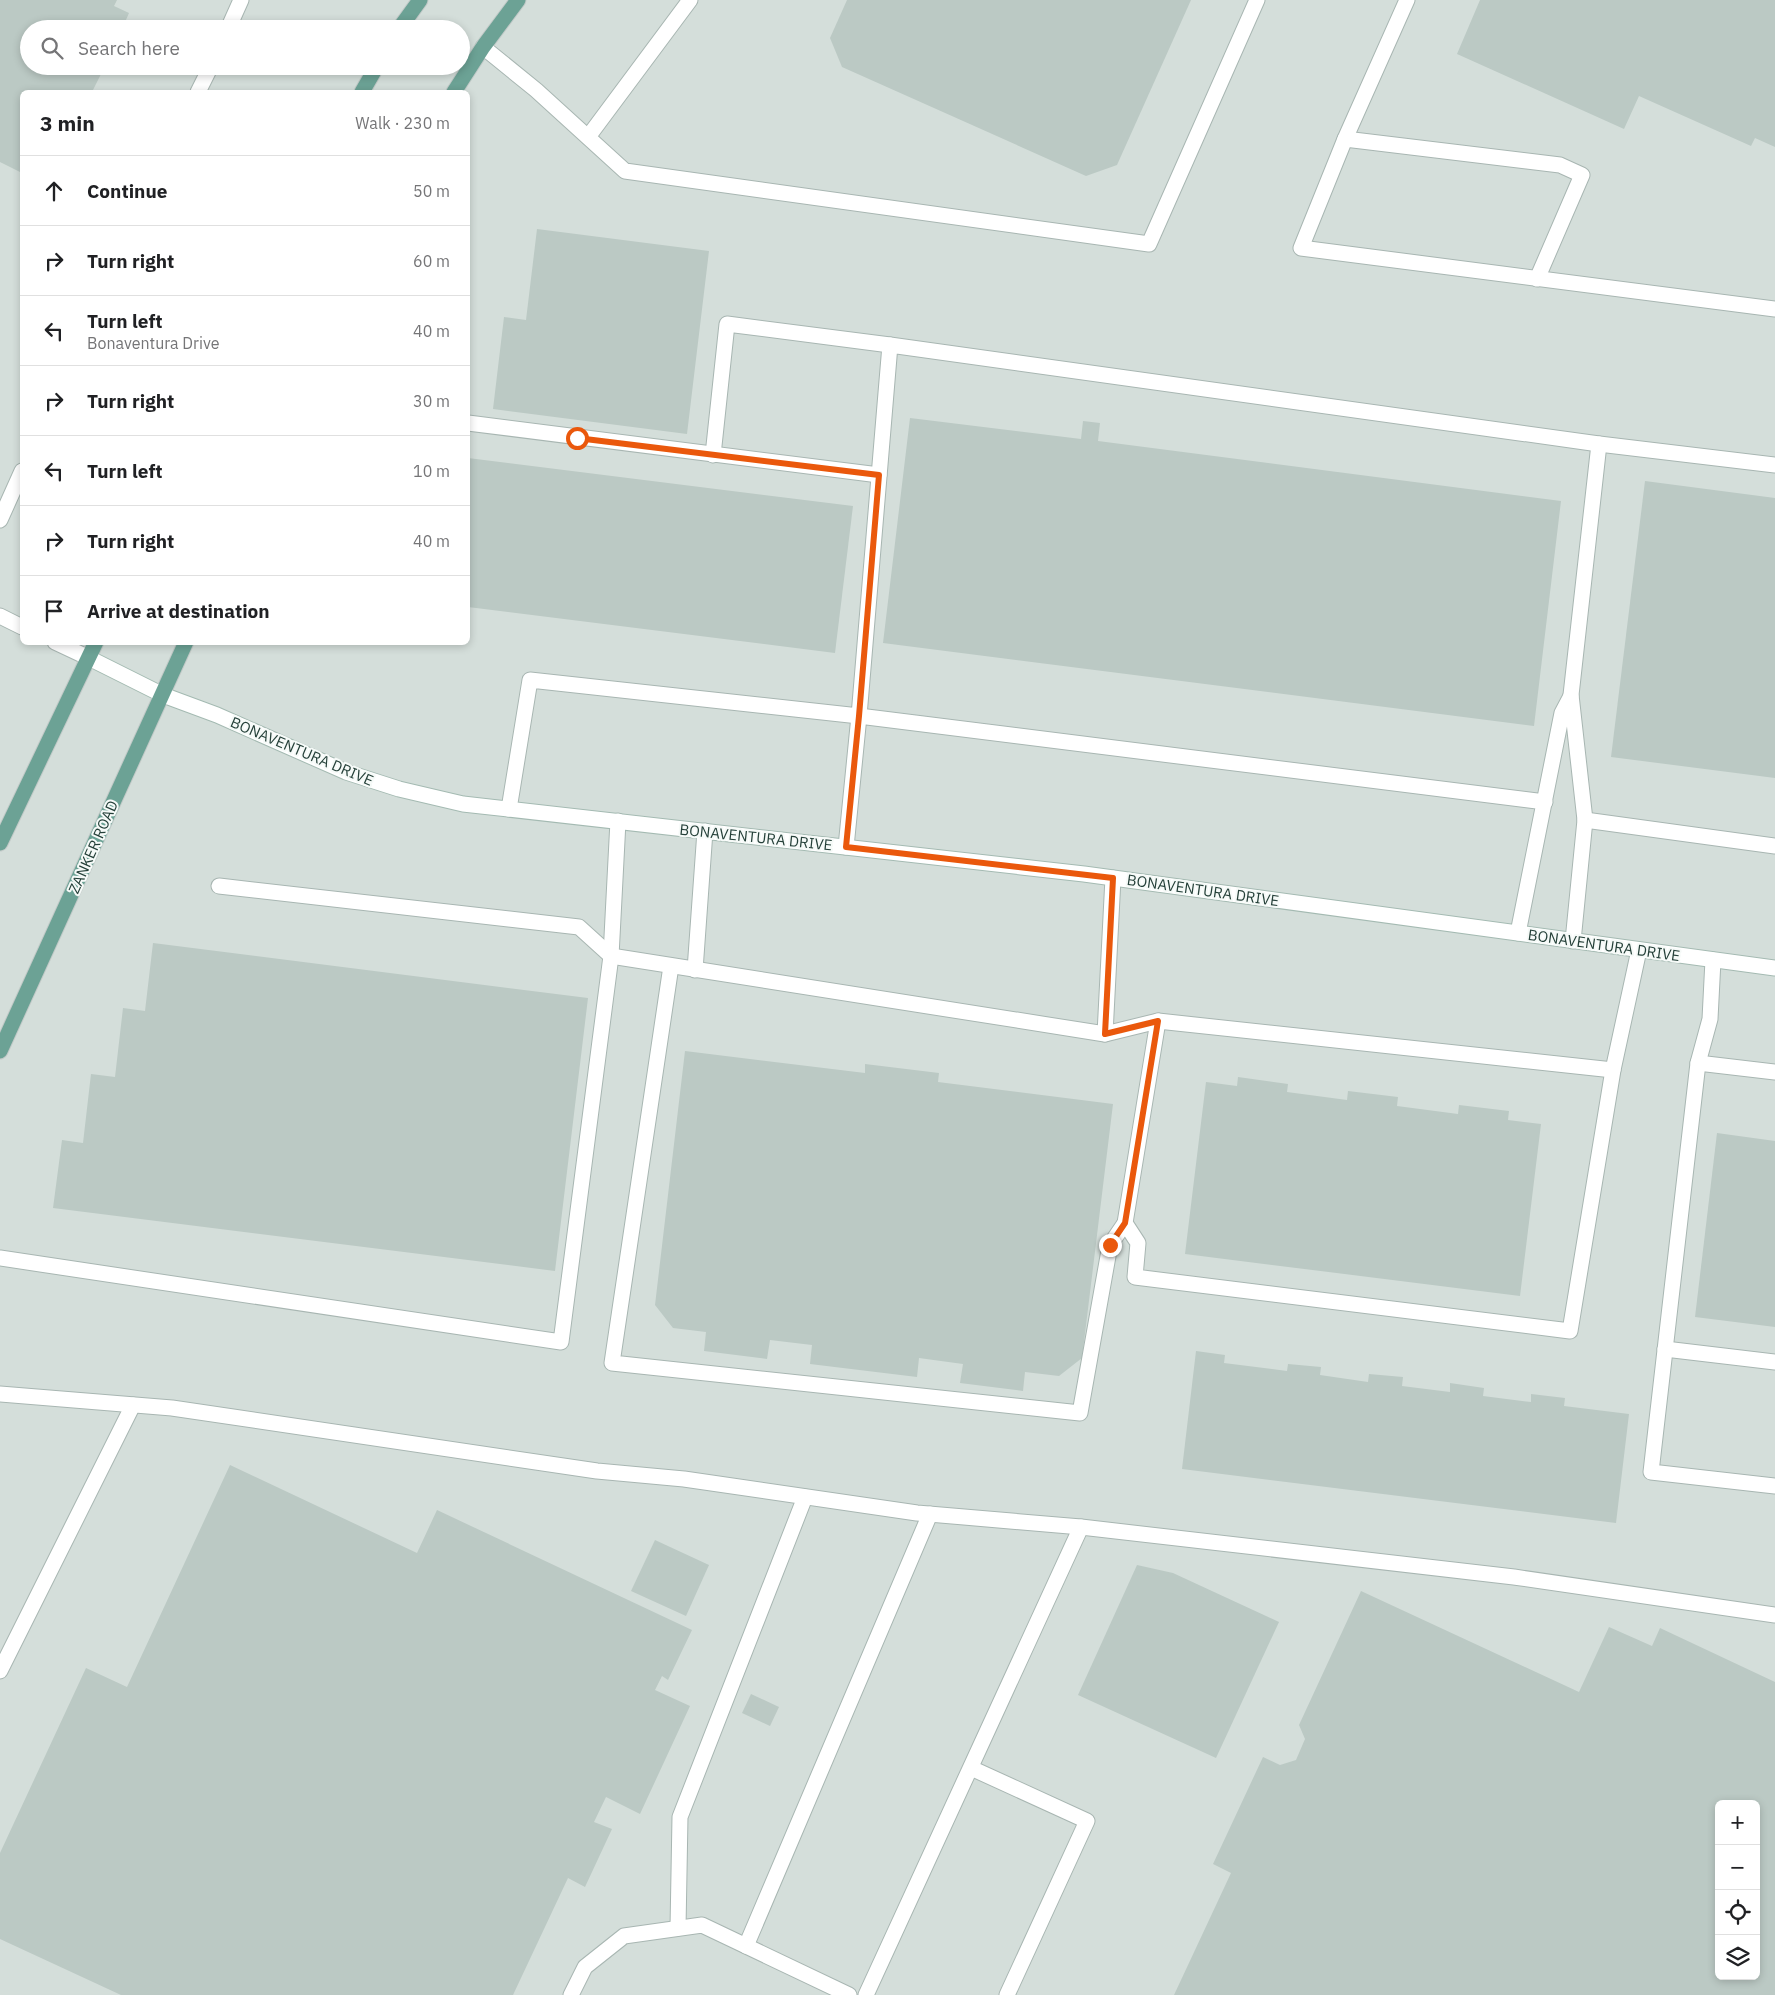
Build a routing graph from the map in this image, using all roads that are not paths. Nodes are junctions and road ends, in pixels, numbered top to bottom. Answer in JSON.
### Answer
{"nodes":[{"id":1,"x":242,"y":0,"type":"edge"},
{"id":2,"x":420,"y":0,"type":"edge"},
{"id":3,"x":518,"y":0,"type":"edge"},
{"id":4,"x":690,"y":0,"type":"edge"},
{"id":5,"x":1258,"y":0,"type":"edge"},
{"id":6,"x":1407,"y":0,"type":"edge"},
{"id":7,"x":232,"y":20,"type":"edge"},
{"id":8,"x":406,"y":20,"type":"edge"},
{"id":9,"x":483,"y":47,"type":"junction"},
{"id":10,"x":470,"y":67,"type":"edge"},
{"id":11,"x":206,"y":75,"type":"edge"},
{"id":12,"x":372,"y":75,"type":"edge"},
{"id":13,"x":465,"y":75,"type":"edge"},
{"id":14,"x":199,"y":90,"type":"edge"},
{"id":15,"x":363,"y":90,"type":"edge"},
{"id":16,"x":455,"y":90,"type":"edge"},
{"id":17,"x":588,"y":137,"type":"junction"},
{"id":18,"x":1345,"y":139,"type":"junction"},
{"id":19,"x":1538,"y":279,"type":"junction"},
{"id":20,"x":1775,"y":309,"type":"edge"},
{"id":21,"x":890,"y":345,"type":"junction"},
{"id":22,"x":470,"y":423,"type":"edge"},
{"id":23,"x":1599,"y":444,"type":"junction"},
{"id":24,"x":713,"y":455,"type":"junction"},
{"id":25,"x":1775,"y":465,"type":"edge"},
{"id":26,"x":20,"y":475,"type":"edge"},
{"id":27,"x":879,"y":475,"type":"junction"},
{"id":28,"x":0,"y":520,"type":"edge"},
{"id":29,"x":0,"y":616,"type":"edge"},
{"id":30,"x":20,"y":626,"type":"edge"},
{"id":31,"x":61,"y":645,"type":"edge"},
{"id":32,"x":95,"y":645,"type":"edge"},
{"id":33,"x":185,"y":645,"type":"edge"},
{"id":34,"x":89,"y":658,"type":"junction"},
{"id":35,"x":162,"y":695,"type":"junction"},
{"id":36,"x":1571,"y":695,"type":"junction"},
{"id":37,"x":859,"y":716,"type":"junction"},
{"id":38,"x":1544,"y":802,"type":"junction"},
{"id":39,"x":509,"y":809,"type":"junction"},
{"id":40,"x":1585,"y":820,"type":"junction"},
{"id":41,"x":618,"y":821,"type":"junction"},
{"id":42,"x":704,"y":831,"type":"junction"},
{"id":43,"x":0,"y":843,"type":"edge"},
{"id":44,"x":1775,"y":846,"type":"edge"},
{"id":45,"x":846,"y":847,"type":"junction"},
{"id":46,"x":1113,"y":878,"type":"junction"},
{"id":47,"x":219,"y":886,"type":"dead end"},
{"id":48,"x":1518,"y":933,"type":"junction"},
{"id":49,"x":1573,"y":941,"type":"junction"},
{"id":50,"x":1639,"y":950,"type":"junction"},
{"id":51,"x":611,"y":956,"type":"junction"},
{"id":52,"x":1712,"y":960,"type":"junction"},
{"id":53,"x":671,"y":966,"type":"junction"},
{"id":54,"x":1775,"y":968,"type":"edge"},
{"id":55,"x":695,"y":970,"type":"junction"},
{"id":56,"x":1158,"y":1021,"type":"junction"},
{"id":57,"x":1105,"y":1034,"type":"junction"},
{"id":58,"x":0,"y":1051,"type":"edge"},
{"id":59,"x":1698,"y":1063,"type":"junction"},
{"id":60,"x":1613,"y":1070,"type":"junction"},
{"id":61,"x":1775,"y":1072,"type":"edge"},
{"id":62,"x":1125,"y":1223,"type":"junction"},
{"id":63,"x":0,"y":1258,"type":"edge"},
{"id":64,"x":1665,"y":1349,"type":"junction"},
{"id":65,"x":1775,"y":1362,"type":"edge"},
{"id":66,"x":1,"y":1397,"type":"edge"},
{"id":67,"x":133,"y":1405,"type":"junction"},
{"id":68,"x":1775,"y":1486,"type":"edge"},
{"id":69,"x":805,"y":1497,"type":"junction"},
{"id":70,"x":930,"y":1514,"type":"junction"},
{"id":71,"x":1081,"y":1527,"type":"junction"},
{"id":72,"x":1775,"y":1615,"type":"edge"},
{"id":73,"x":0,"y":1671,"type":"edge"},
{"id":74,"x":971,"y":1768,"type":"junction"},
{"id":75,"x":678,"y":1928,"type":"junction"},
{"id":76,"x":746,"y":1946,"type":"junction"},
{"id":77,"x":571,"y":1995,"type":"edge"},
{"id":78,"x":849,"y":1995,"type":"edge"},
{"id":79,"x":866,"y":1995,"type":"edge"},
{"id":80,"x":1007,"y":1995,"type":"edge"}],
"edges":[{"from":1,"to":7,"type":"street"},
{"from":2,"to":8,"type":"main road"},
{"from":3,"to":9,"type":"main road"},
{"from":4,"to":17,"type":"street"},
{"from":5,"to":17,"type":"street"},
{"from":6,"to":18,"type":"street"},
{"from":9,"to":10,"type":"main road"},
{"from":9,"to":17,"type":"street"},
{"from":11,"to":14,"type":"street"},
{"from":12,"to":15,"type":"main road"},
{"from":13,"to":16,"type":"main road"},
{"from":18,"to":19,"type":"street"},
{"from":18,"to":19,"type":"street"},
{"from":19,"to":20,"type":"street"},
{"from":21,"to":23,"type":"street"},
{"from":21,"to":24,"type":"street"},
{"from":21,"to":27,"type":"street"},
{"from":22,"to":24,"type":"street"},
{"from":23,"to":25,"type":"street"},
{"from":23,"to":36,"type":"street"},
{"from":24,"to":27,"type":"street"},
{"from":26,"to":28,"type":"street"},
{"from":27,"to":37,"type":"street"},
{"from":29,"to":30,"type":"street"},
{"from":31,"to":34,"type":"street","name":"BONAVENTURA DRIVE"},
{"from":32,"to":34,"type":"main road"},
{"from":33,"to":35,"type":"main road","name":"ZANKER ROAD"},
{"from":34,"to":35,"type":"street","name":"BONAVENTURA DRIVE"},
{"from":34,"to":43,"type":"main road"},
{"from":35,"to":39,"type":"street","name":"BONAVENTURA DRIVE"},
{"from":35,"to":58,"type":"main road","name":"ZANKER ROAD"},
{"from":36,"to":38,"type":"street"},
{"from":36,"to":40,"type":"street"},
{"from":37,"to":38,"type":"street"},
{"from":37,"to":39,"type":"street"},
{"from":37,"to":45,"type":"street"},
{"from":38,"to":48,"type":"street"},
{"from":39,"to":41,"type":"street","name":"BONAVENTURA DRIVE"},
{"from":40,"to":44,"type":"street"},
{"from":40,"to":49,"type":"street"},
{"from":41,"to":42,"type":"street","name":"BONAVENTURA DRIVE"},
{"from":41,"to":51,"type":"street"},
{"from":42,"to":45,"type":"street","name":"BONAVENTURA DRIVE"},
{"from":42,"to":55,"type":"street"},
{"from":45,"to":46,"type":"street","name":"BONAVENTURA DRIVE"},
{"from":46,"to":48,"type":"street","name":"BONAVENTURA DRIVE"},
{"from":46,"to":57,"type":"street"},
{"from":47,"to":51,"type":"street"},
{"from":48,"to":49,"type":"street","name":"BONAVENTURA DRIVE"},
{"from":49,"to":50,"type":"street","name":"BONAVENTURA DRIVE"},
{"from":50,"to":52,"type":"street","name":"BONAVENTURA DRIVE"},
{"from":50,"to":60,"type":"street"},
{"from":51,"to":53,"type":"street"},
{"from":51,"to":63,"type":"street"},
{"from":52,"to":54,"type":"street","name":"BONAVENTURA DRIVE"},
{"from":52,"to":59,"type":"street"},
{"from":53,"to":55,"type":"street"},
{"from":53,"to":62,"type":"street"},
{"from":55,"to":57,"type":"street"},
{"from":56,"to":57,"type":"street"},
{"from":56,"to":60,"type":"street"},
{"from":56,"to":62,"type":"street"},
{"from":59,"to":61,"type":"street"},
{"from":59,"to":64,"type":"street"},
{"from":60,"to":62,"type":"street"},
{"from":64,"to":65,"type":"street"},
{"from":64,"to":68,"type":"street"},
{"from":66,"to":67,"type":"street"},
{"from":67,"to":69,"type":"street"},
{"from":67,"to":73,"type":"street"},
{"from":69,"to":70,"type":"street"},
{"from":69,"to":75,"type":"street"},
{"from":70,"to":71,"type":"street"},
{"from":70,"to":76,"type":"street"},
{"from":71,"to":72,"type":"street"},
{"from":71,"to":74,"type":"street"},
{"from":74,"to":79,"type":"street"},
{"from":74,"to":80,"type":"street"},
{"from":75,"to":76,"type":"street"},
{"from":75,"to":77,"type":"street"},
{"from":76,"to":78,"type":"street"}]}
